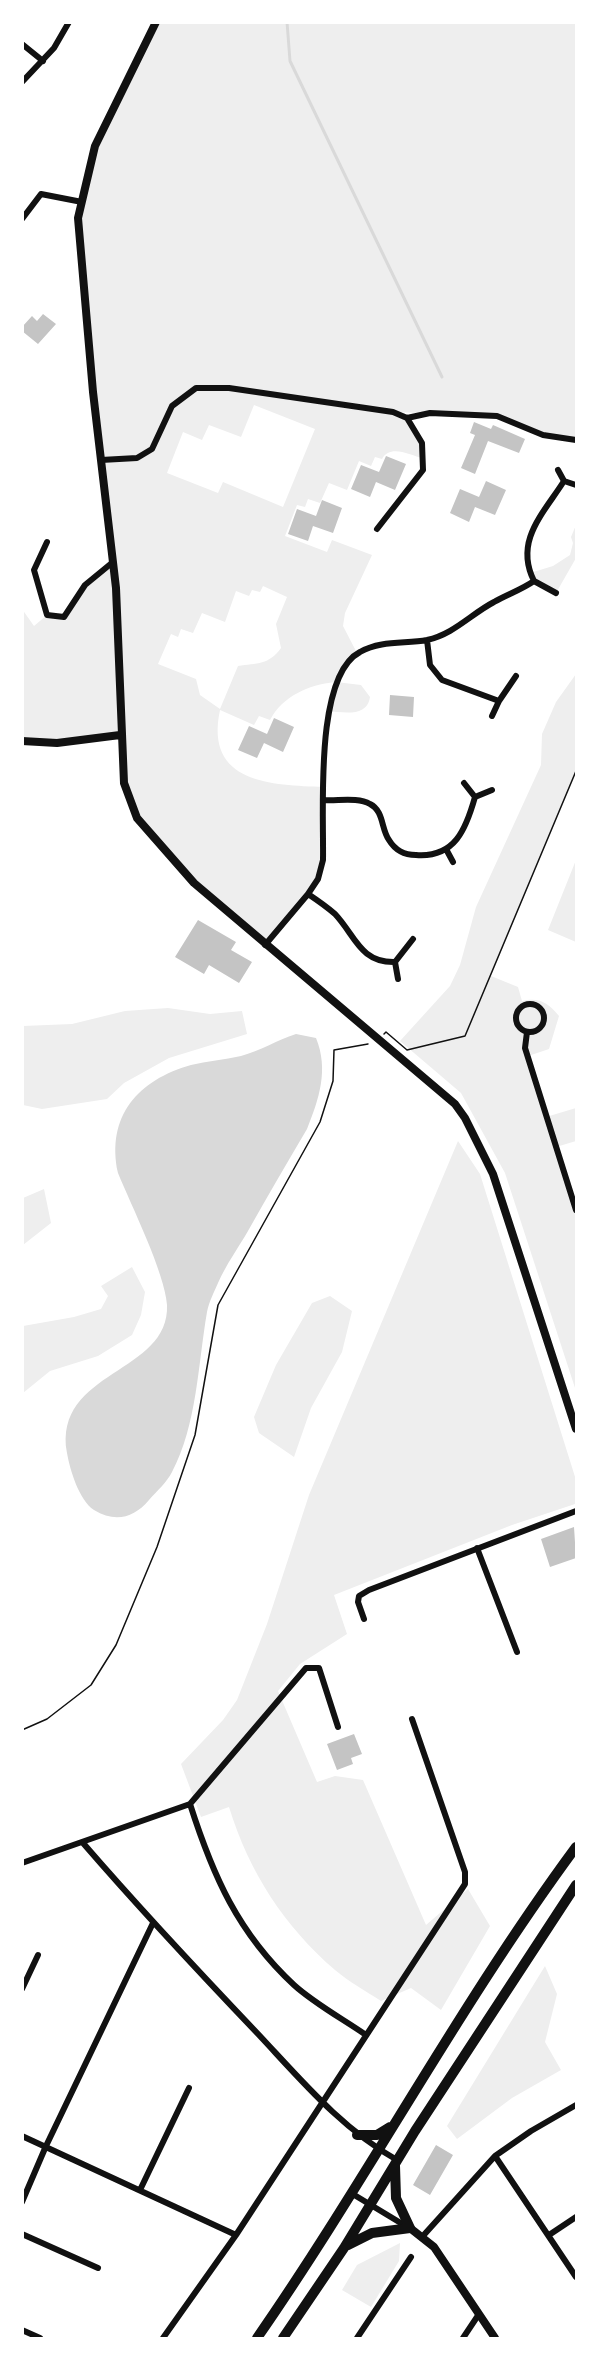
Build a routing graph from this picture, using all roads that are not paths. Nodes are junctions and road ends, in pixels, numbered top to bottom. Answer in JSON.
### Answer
{"nodes":[{"id":1,"x":69,"y":22,"type":"edge"},
{"id":2,"x":156,"y":22,"type":"edge"},
{"id":3,"x":22,"y":44,"type":"edge"},
{"id":4,"x":43,"y":61,"type":"junction"},
{"id":5,"x":22,"y":82,"type":"edge"},
{"id":6,"x":82,"y":202,"type":"junction"},
{"id":7,"x":22,"y":219,"type":"edge"},
{"id":8,"x":407,"y":418,"type":"junction"},
{"id":9,"x":576,"y":440,"type":"edge"},
{"id":10,"x":101,"y":460,"type":"junction"},
{"id":11,"x":558,"y":470,"type":"dead end"},
{"id":12,"x":564,"y":481,"type":"junction"},
{"id":13,"x":576,"y":485,"type":"edge"},
{"id":14,"x":377,"y":529,"type":"dead end"},
{"id":15,"x":47,"y":542,"type":"dead end"},
{"id":16,"x":113,"y":562,"type":"junction"},
{"id":17,"x":534,"y":581,"type":"junction"},
{"id":18,"x":556,"y":593,"type":"dead end"},
{"id":19,"x":427,"y":640,"type":"junction"},
{"id":20,"x":516,"y":676,"type":"dead end"},
{"id":21,"x":499,"y":701,"type":"junction"},
{"id":22,"x":492,"y":716,"type":"dead end"},
{"id":23,"x":120,"y":735,"type":"junction"},
{"id":24,"x":22,"y":741,"type":"edge"},
{"id":25,"x":464,"y":783,"type":"dead end"},
{"id":26,"x":492,"y":790,"type":"dead end"},
{"id":27,"x":475,"y":797,"type":"junction"},
{"id":28,"x":324,"y":800,"type":"junction"},
{"id":29,"x":446,"y":849,"type":"junction"},
{"id":30,"x":453,"y":862,"type":"dead end"},
{"id":31,"x":308,"y":894,"type":"junction"},
{"id":32,"x":412,"y":939,"type":"dead end"},
{"id":33,"x":265,"y":945,"type":"junction"},
{"id":34,"x":395,"y":962,"type":"junction"},
{"id":35,"x":398,"y":979,"type":"dead end"},
{"id":36,"x":527,"y":1032,"type":"junction"},
{"id":37,"x":576,"y":1210,"type":"edge"},
{"id":38,"x":574,"y":1414,"type":"edge"},
{"id":39,"x":576,"y":1429,"type":"edge"},
{"id":40,"x":576,"y":1511,"type":"edge"},
{"id":41,"x":477,"y":1548,"type":"junction"},
{"id":42,"x":364,"y":1619,"type":"dead end"},
{"id":43,"x":517,"y":1652,"type":"dead end"},
{"id":44,"x":412,"y":1719,"type":"dead end"},
{"id":45,"x":338,"y":1727,"type":"dead end"},
{"id":46,"x":190,"y":1804,"type":"junction"},
{"id":47,"x":83,"y":1844,"type":"junction"},
{"id":48,"x":576,"y":1847,"type":"edge"},
{"id":49,"x":22,"y":1863,"type":"edge"},
{"id":50,"x":576,"y":1885,"type":"edge"},
{"id":51,"x":153,"y":1923,"type":"junction"},
{"id":52,"x":38,"y":1955,"type":"dead end"},
{"id":53,"x":22,"y":1989,"type":"edge"},
{"id":54,"x":366,"y":2035,"type":"junction"},
{"id":55,"x":189,"y":2088,"type":"dead end"},
{"id":56,"x":323,"y":2103,"type":"junction"},
{"id":57,"x":576,"y":2105,"type":"edge"},
{"id":58,"x":394,"y":2124,"type":"junction"},
{"id":59,"x":357,"y":2135,"type":"junction"},
{"id":60,"x":22,"y":2136,"type":"edge"},
{"id":61,"x":46,"y":2146,"type":"junction"},
{"id":62,"x":379,"y":2150,"type":"junction"},
{"id":63,"x":495,"y":2156,"type":"junction"},
{"id":64,"x":397,"y":2161,"type":"junction"},
{"id":65,"x":140,"y":2190,"type":"junction"},
{"id":66,"x":351,"y":2193,"type":"junction"},
{"id":67,"x":22,"y":2202,"type":"edge"},
{"id":68,"x":371,"y":2204,"type":"junction"},
{"id":69,"x":576,"y":2217,"type":"edge"},
{"id":70,"x":410,"y":2228,"type":"junction"},
{"id":71,"x":22,"y":2234,"type":"edge"},
{"id":72,"x":236,"y":2235,"type":"junction"},
{"id":73,"x":549,"y":2235,"type":"junction"},
{"id":74,"x":422,"y":2237,"type":"junction"},
{"id":75,"x":344,"y":2248,"type":"junction"},
{"id":76,"x":411,"y":2257,"type":"dead end"},
{"id":77,"x":98,"y":2268,"type":"dead end"},
{"id":78,"x":576,"y":2277,"type":"edge"},
{"id":79,"x":479,"y":2314,"type":"junction"},
{"id":80,"x":22,"y":2331,"type":"edge"},
{"id":81,"x":40,"y":2338,"type":"edge"},
{"id":82,"x":163,"y":2338,"type":"edge"},
{"id":83,"x":257,"y":2338,"type":"edge"},
{"id":84,"x":284,"y":2338,"type":"edge"},
{"id":85,"x":357,"y":2338,"type":"edge"},
{"id":86,"x":463,"y":2338,"type":"edge"},
{"id":87,"x":495,"y":2338,"type":"edge"}],
"edges":[{"from":1,"to":4,"type":"street"},
{"from":2,"to":6,"type":"street"},
{"from":3,"to":4,"type":"street"},
{"from":4,"to":5,"type":"street"},
{"from":6,"to":7,"type":"street"},
{"from":6,"to":10,"type":"street"},
{"from":8,"to":9,"type":"street"},
{"from":8,"to":10,"type":"street"},
{"from":8,"to":14,"type":"street"},
{"from":10,"to":16,"type":"street"},
{"from":11,"to":12,"type":"street"},
{"from":12,"to":13,"type":"street"},
{"from":12,"to":17,"type":"street"},
{"from":15,"to":16,"type":"street"},
{"from":16,"to":23,"type":"street"},
{"from":17,"to":18,"type":"street"},
{"from":17,"to":19,"type":"street"},
{"from":19,"to":21,"type":"street"},
{"from":19,"to":28,"type":"street"},
{"from":20,"to":21,"type":"street"},
{"from":21,"to":22,"type":"street"},
{"from":23,"to":24,"type":"street"},
{"from":23,"to":33,"type":"street"},
{"from":25,"to":27,"type":"street"},
{"from":26,"to":27,"type":"street"},
{"from":27,"to":29,"type":"street"},
{"from":28,"to":29,"type":"street"},
{"from":28,"to":31,"type":"street"},
{"from":29,"to":30,"type":"street"},
{"from":31,"to":33,"type":"street"},
{"from":31,"to":34,"type":"street"},
{"from":32,"to":34,"type":"street"},
{"from":33,"to":38,"type":"street"},
{"from":34,"to":35,"type":"street"},
{"from":36,"to":36,"type":"street"},
{"from":36,"to":37,"type":"street"},
{"from":38,"to":39,"type":"street"},
{"from":40,"to":41,"type":"street"},
{"from":41,"to":42,"type":"street"},
{"from":41,"to":43,"type":"street"},
{"from":44,"to":54,"type":"street"},
{"from":45,"to":46,"type":"street"},
{"from":46,"to":47,"type":"street"},
{"from":46,"to":54,"type":"street"},
{"from":47,"to":49,"type":"street"},
{"from":47,"to":51,"type":"street"},
{"from":48,"to":58,"type":"highway"},
{"from":50,"to":64,"type":"highway"},
{"from":51,"to":56,"type":"street"},
{"from":51,"to":61,"type":"street"},
{"from":52,"to":53,"type":"street"},
{"from":54,"to":56,"type":"street"},
{"from":55,"to":65,"type":"street"},
{"from":56,"to":59,"type":"street"},
{"from":56,"to":72,"type":"street"},
{"from":57,"to":63,"type":"street"},
{"from":58,"to":59,"type":"highway"},
{"from":58,"to":62,"type":"highway"},
{"from":59,"to":62,"type":"street"},
{"from":60,"to":61,"type":"street"},
{"from":61,"to":65,"type":"street"},
{"from":61,"to":67,"type":"street"},
{"from":62,"to":64,"type":"street"},
{"from":62,"to":66,"type":"highway"},
{"from":63,"to":73,"type":"street"},
{"from":63,"to":74,"type":"street"},
{"from":64,"to":68,"type":"highway"},
{"from":64,"to":70,"type":"highway"},
{"from":65,"to":72,"type":"street"},
{"from":66,"to":68,"type":"street"},
{"from":66,"to":83,"type":"highway"},
{"from":68,"to":70,"type":"street"},
{"from":68,"to":75,"type":"highway"},
{"from":69,"to":73,"type":"street"},
{"from":70,"to":74,"type":"street"},
{"from":70,"to":75,"type":"highway"},
{"from":71,"to":77,"type":"street"},
{"from":72,"to":82,"type":"street"},
{"from":73,"to":78,"type":"street"},
{"from":74,"to":79,"type":"street"},
{"from":75,"to":84,"type":"highway"},
{"from":76,"to":85,"type":"street"},
{"from":79,"to":86,"type":"street"},
{"from":79,"to":87,"type":"street"},
{"from":80,"to":81,"type":"street"}]}
